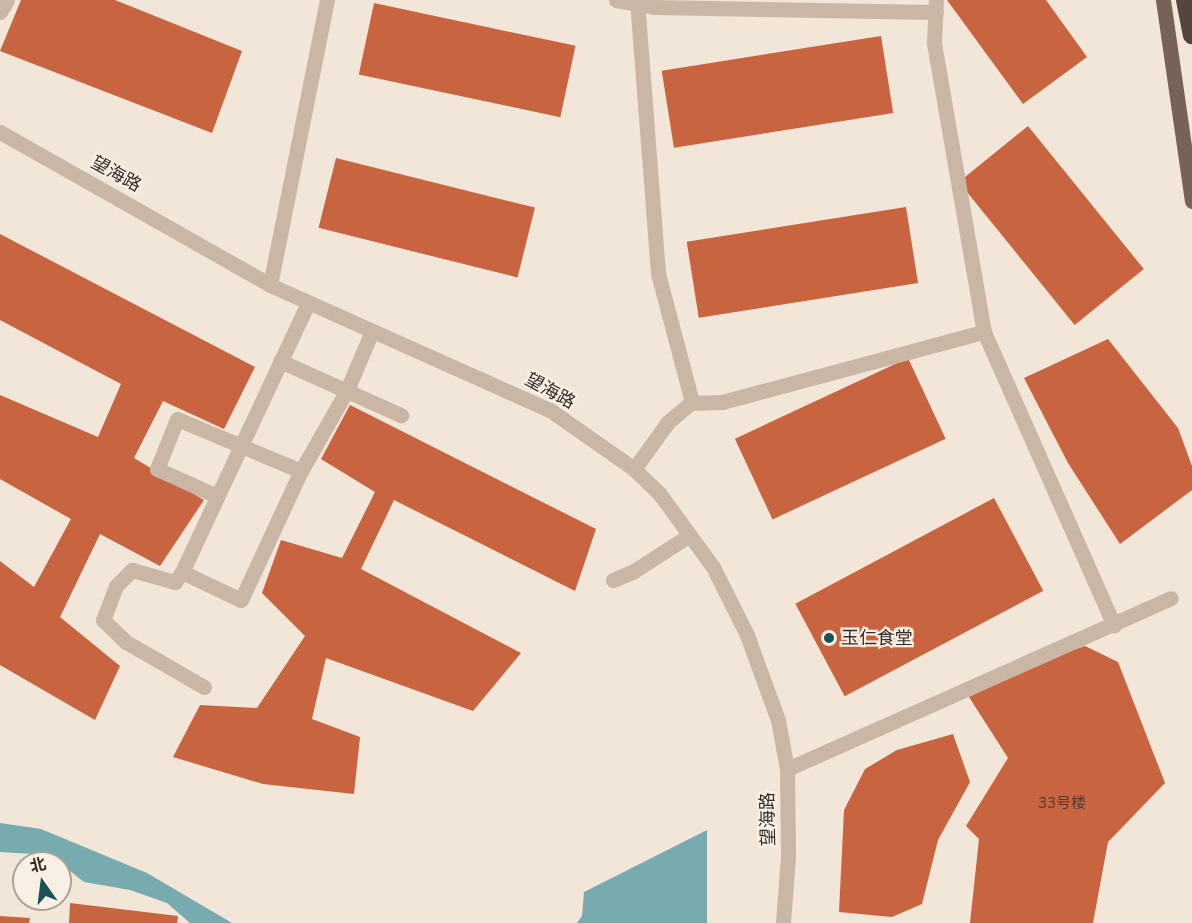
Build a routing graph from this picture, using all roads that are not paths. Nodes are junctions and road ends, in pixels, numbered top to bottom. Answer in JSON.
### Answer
{"nodes":[{"id":1,"x":7,"y":0,"type":"edge"},
{"id":2,"x":327,"y":0,"type":"edge"},
{"id":3,"x":616,"y":0,"type":"edge"},
{"id":4,"x":1163,"y":0,"type":"edge"},
{"id":5,"x":1185,"y":0,"type":"edge"},
{"id":6,"x":637,"y":2,"type":"edge"},
{"id":7,"x":936,"y":6,"type":"edge"},
{"id":8,"x":0,"y":12,"type":"edge"},
{"id":9,"x":1192,"y":35,"type":"edge"},
{"id":10,"x":0,"y":132,"type":"edge"},
{"id":11,"x":1192,"y":201,"type":"edge"},
{"id":12,"x":270,"y":285,"type":"junction"},
{"id":13,"x":308,"y":303,"type":"junction"},
{"id":14,"x":372,"y":331,"type":"junction"},
{"id":15,"x":984,"y":332,"type":"junction"},
{"id":16,"x":280,"y":361,"type":"junction"},
{"id":17,"x":347,"y":390,"type":"junction"},
{"id":18,"x":690,"y":403,"type":"junction"},
{"id":19,"x":401,"y":415,"type":"dead end"},
{"id":20,"x":241,"y":446,"type":"junction"},
{"id":21,"x":634,"y":469,"type":"junction"},
{"id":22,"x":301,"y":471,"type":"junction"},
{"id":23,"x":217,"y":496,"type":"junction"},
{"id":24,"x":688,"y":536,"type":"junction"},
{"id":25,"x":182,"y":572,"type":"junction"},
{"id":26,"x":613,"y":580,"type":"dead end"},
{"id":27,"x":1171,"y":598,"type":"dead end"},
{"id":28,"x":1114,"y":625,"type":"junction"},
{"id":29,"x":204,"y":687,"type":"dead end"},
{"id":30,"x":787,"y":769,"type":"junction"},
{"id":31,"x":783,"y":923,"type":"edge"}],
"edges":[{"from":1,"to":8,"type":"street"},
{"from":2,"to":12,"type":"street"},
{"from":3,"to":6,"type":"street"},
{"from":4,"to":11,"type":"main road"},
{"from":5,"to":9,"type":"highway"},
{"from":6,"to":7,"type":"street"},
{"from":6,"to":18,"type":"street"},
{"from":7,"to":15,"type":"street"},
{"from":10,"to":12,"type":"street","name":"望海路"},
{"from":12,"to":13,"type":"street","name":"望海路"},
{"from":13,"to":14,"type":"street","name":"望海路"},
{"from":13,"to":16,"type":"street"},
{"from":14,"to":17,"type":"street"},
{"from":14,"to":21,"type":"street","name":"望海路"},
{"from":15,"to":18,"type":"street"},
{"from":15,"to":28,"type":"street"},
{"from":16,"to":17,"type":"street"},
{"from":16,"to":20,"type":"street"},
{"from":17,"to":19,"type":"street"},
{"from":17,"to":22,"type":"street"},
{"from":18,"to":21,"type":"street"},
{"from":20,"to":22,"type":"street"},
{"from":20,"to":23,"type":"street"},
{"from":20,"to":23,"type":"street"},
{"from":21,"to":24,"type":"street","name":"望海路"},
{"from":22,"to":25,"type":"street"},
{"from":23,"to":25,"type":"street"},
{"from":24,"to":26,"type":"street"},
{"from":24,"to":30,"type":"street","name":"望海路"},
{"from":25,"to":29,"type":"street"},
{"from":27,"to":28,"type":"street"},
{"from":28,"to":30,"type":"street"},
{"from":30,"to":31,"type":"street","name":"望海路"}]}
